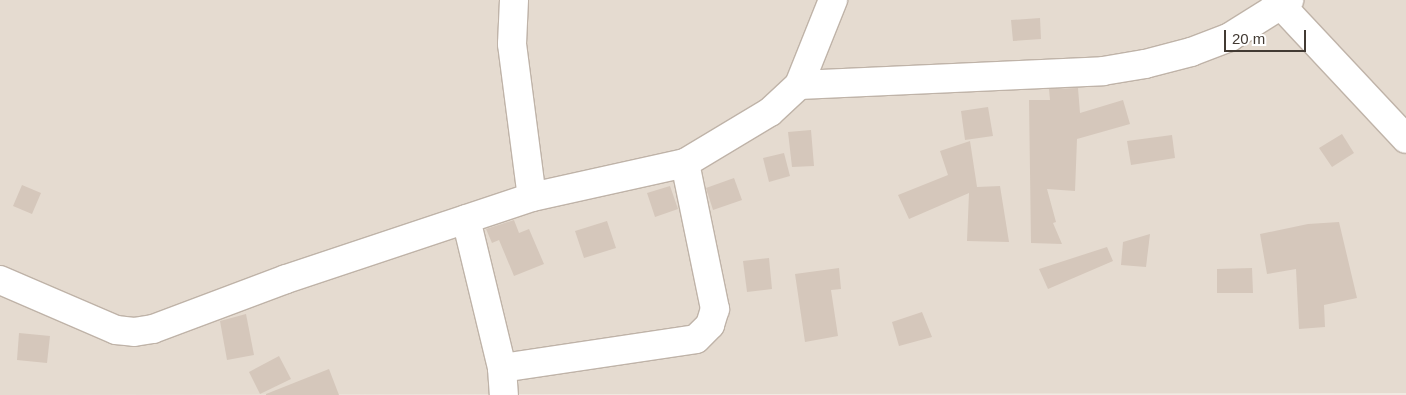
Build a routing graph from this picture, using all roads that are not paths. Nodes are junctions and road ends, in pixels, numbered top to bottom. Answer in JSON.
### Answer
{"nodes":[{"id":1,"x":514,"y":0,"type":"edge"},
{"id":2,"x":833,"y":0,"type":"edge"},
{"id":3,"x":1282,"y":2,"type":"edge"},
{"id":4,"x":799,"y":85,"type":"junction"},
{"id":5,"x":1406,"y":139,"type":"edge"},
{"id":6,"x":686,"y":163,"type":"junction"},
{"id":7,"x":532,"y":196,"type":"junction"},
{"id":8,"x":466,"y":219,"type":"junction"},
{"id":9,"x":0,"y":280,"type":"edge"},
{"id":10,"x":502,"y":368,"type":"junction"},
{"id":11,"x":504,"y":395,"type":"edge"}],
"edges":[{"from":1,"to":7,"type":"street"},
{"from":2,"to":4,"type":"street"},
{"from":3,"to":4,"type":"street"},
{"from":3,"to":5,"type":"street"},
{"from":4,"to":6,"type":"street"},
{"from":6,"to":7,"type":"street"},
{"from":6,"to":10,"type":"street"},
{"from":7,"to":8,"type":"street"},
{"from":8,"to":9,"type":"street"},
{"from":8,"to":10,"type":"street"},
{"from":10,"to":11,"type":"street"}]}
